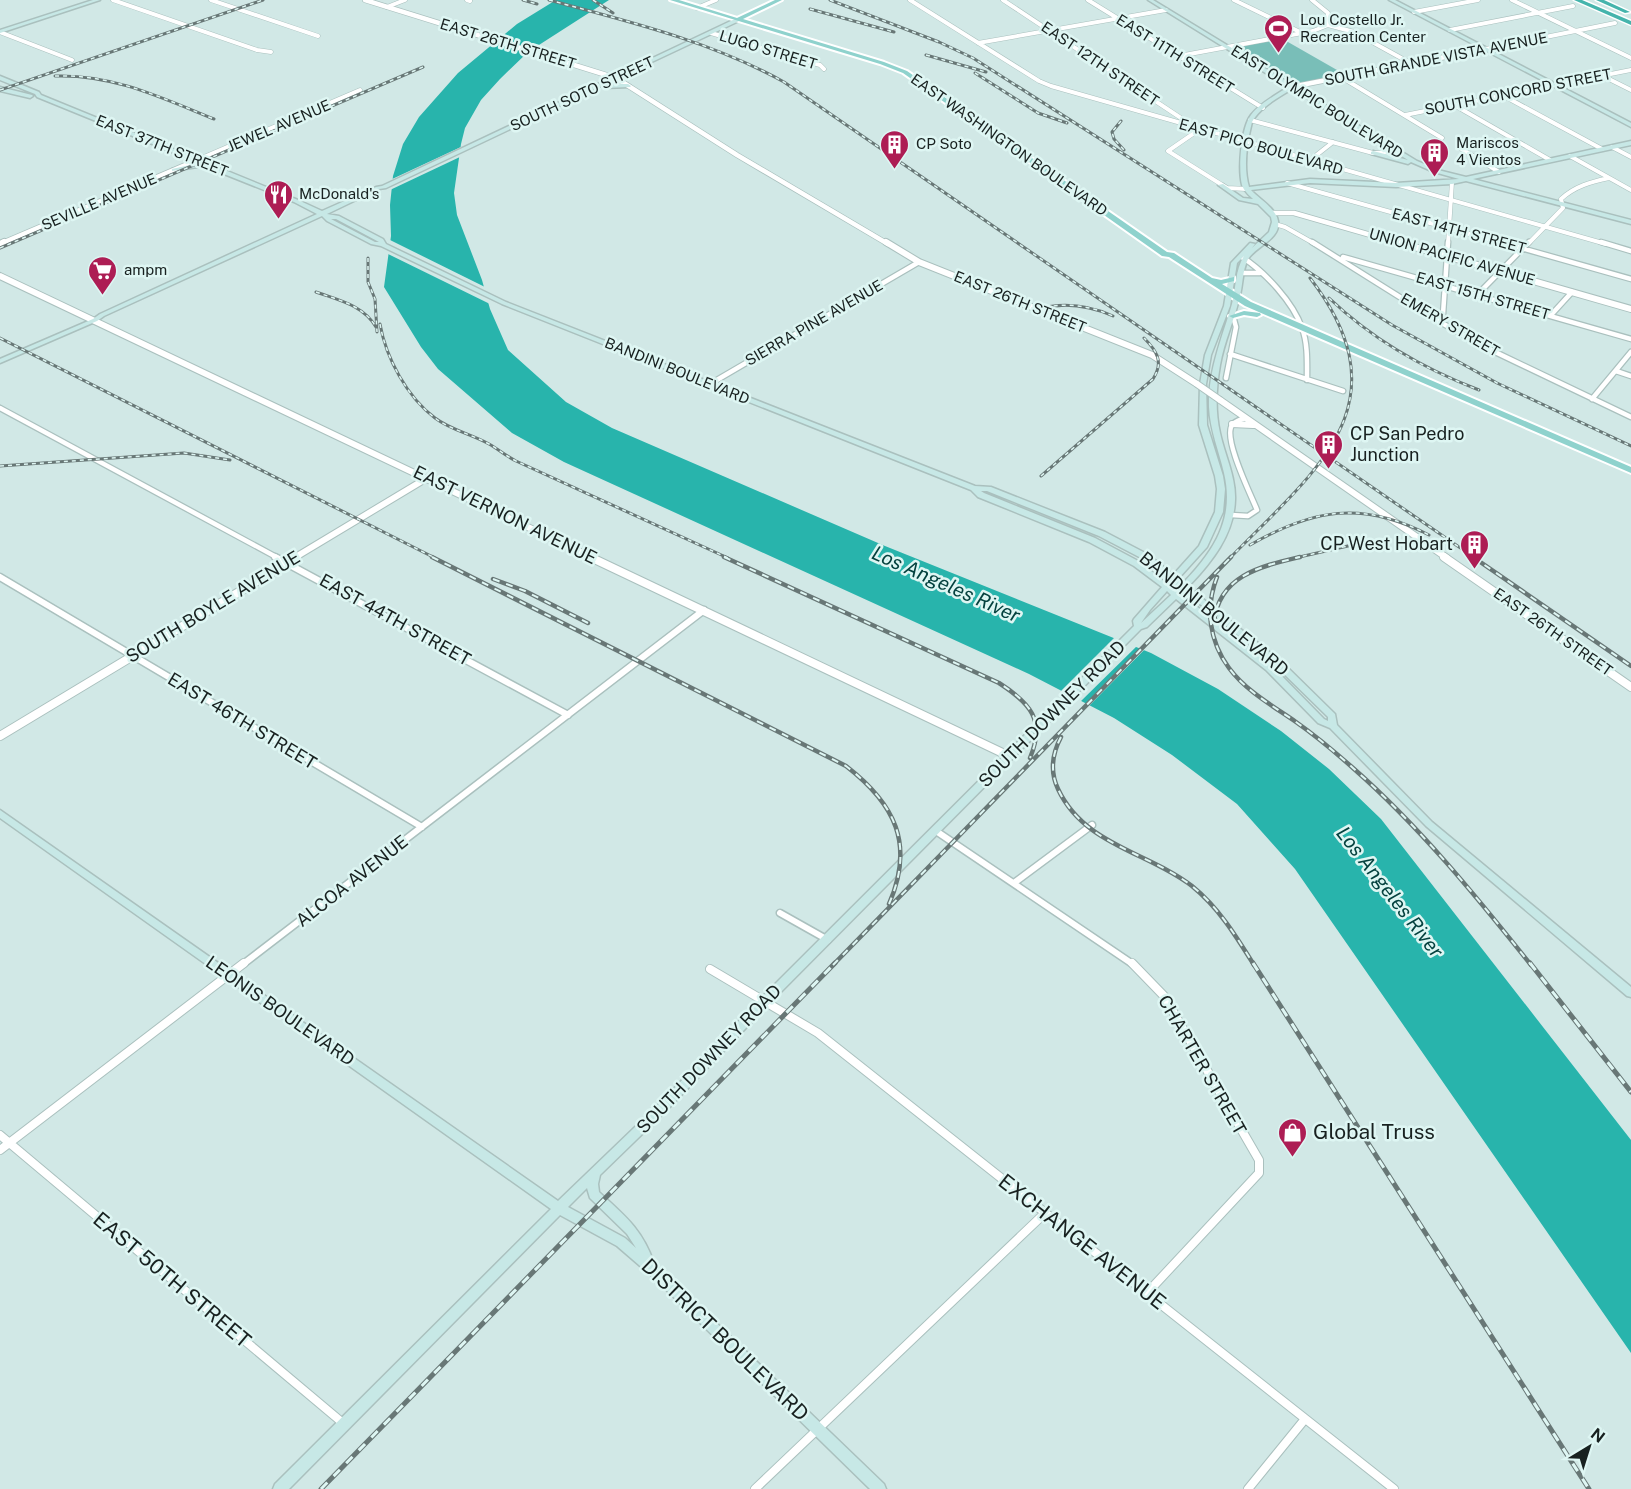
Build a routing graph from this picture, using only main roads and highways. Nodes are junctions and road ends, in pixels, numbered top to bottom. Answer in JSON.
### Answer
{"nodes":[{"id":1,"x":98,"y":0,"type":"edge"},
{"id":2,"x":673,"y":0,"type":"edge"},
{"id":3,"x":779,"y":0,"type":"edge"},
{"id":4,"x":1150,"y":0,"type":"edge"},
{"id":5,"x":1391,"y":0,"type":"edge"},
{"id":6,"x":1584,"y":0,"type":"edge"},
{"id":7,"x":1589,"y":0,"type":"edge"},
{"id":8,"x":1599,"y":0,"type":"edge"},
{"id":9,"x":1575,"y":3,"type":"edge"},
{"id":10,"x":1631,"y":19,"type":"edge"},
{"id":11,"x":737,"y":20,"type":"junction"},
{"id":12,"x":0,"y":32,"type":"edge"},
{"id":13,"x":0,"y":78,"type":"edge"},
{"id":14,"x":628,"y":86,"type":"road end"},
{"id":15,"x":599,"y":87,"type":"junction"},
{"id":16,"x":1292,"y":87,"type":"junction"},
{"id":17,"x":0,"y":89,"type":"edge"},
{"id":18,"x":39,"y":96,"type":"junction"},
{"id":19,"x":1631,"y":125,"type":"edge"},
{"id":20,"x":1631,"y":143,"type":"edge"},
{"id":21,"x":1373,"y":153,"type":"road end"},
{"id":22,"x":208,"y":164,"type":"junction"},
{"id":23,"x":1423,"y":166,"type":"junction"},
{"id":24,"x":174,"y":170,"type":"road end"},
{"id":25,"x":1467,"y":178,"type":"junction"},
{"id":26,"x":1221,"y":185,"type":"road end"},
{"id":27,"x":1247,"y":189,"type":"junction"},
{"id":28,"x":1260,"y":203,"type":"junction"},
{"id":29,"x":326,"y":215,"type":"junction"},
{"id":30,"x":1631,"y":222,"type":"edge"},
{"id":31,"x":1165,"y":254,"type":"junction"},
{"id":32,"x":1242,"y":257,"type":"junction"},
{"id":33,"x":1203,"y":277,"type":"junction"},
{"id":34,"x":1231,"y":279,"type":"junction"},
{"id":35,"x":1228,"y":297,"type":"junction"},
{"id":36,"x":1236,"y":302,"type":"junction"},
{"id":37,"x":1257,"y":315,"type":"junction"},
{"id":38,"x":1233,"y":316,"type":"junction"},
{"id":39,"x":1302,"y":331,"type":"junction"},
{"id":40,"x":0,"y":361,"type":"edge"},
{"id":41,"x":1631,"y":471,"type":"edge"},
{"id":42,"x":974,"y":488,"type":"junction"},
{"id":43,"x":1174,"y":579,"type":"junction"},
{"id":44,"x":1167,"y":586,"type":"junction"},
{"id":45,"x":1179,"y":590,"type":"junction"},
{"id":46,"x":1188,"y":603,"type":"junction"},
{"id":47,"x":1162,"y":607,"type":"junction"},
{"id":48,"x":1138,"y":627,"type":"junction"},
{"id":49,"x":1333,"y":726,"type":"junction"},
{"id":50,"x":0,"y":813,"type":"edge"},
{"id":51,"x":1631,"y":993,"type":"edge"},
{"id":52,"x":595,"y":1173,"type":"junction"},
{"id":53,"x":559,"y":1208,"type":"junction"},
{"id":54,"x":650,"y":1267,"type":"junction"},
{"id":55,"x":280,"y":1489,"type":"edge"},
{"id":56,"x":879,"y":1489,"type":"edge"}],
"edges":[{"from":1,"to":12,"type":"main road"},
{"from":2,"to":11,"type":"main road","name":"EAST WASHINGTON BOULEVARD"},
{"from":3,"to":11,"type":"main road","name":"SOUTH SOTO STREET"},
{"from":4,"to":16,"type":"main road","name":"EAST OLYMPIC BOULEVARD"},
{"from":5,"to":19,"type":"main road"},
{"from":6,"to":10,"type":"highway"},
{"from":7,"to":10,"type":"highway"},
{"from":8,"to":10,"type":"highway"},
{"from":9,"to":10,"type":"highway"},
{"from":11,"to":15,"type":"main road","name":"SOUTH SOTO STREET"},
{"from":11,"to":31,"type":"main road","name":"EAST WASHINGTON BOULEVARD"},
{"from":13,"to":18,"type":"main road","name":"EAST 37TH STREET"},
{"from":14,"to":15,"type":"main road"},
{"from":15,"to":29,"type":"main road","name":"SOUTH SOTO STREET"},
{"from":16,"to":23,"type":"main road","name":"EAST OLYMPIC BOULEVARD"},
{"from":16,"to":27,"type":"main road","name":"SOUTH GRANDE VISTA AVENUE"},
{"from":17,"to":18,"type":"main road"},
{"from":18,"to":22,"type":"main road","name":"EAST 37TH STREET"},
{"from":20,"to":25,"type":"main road"},
{"from":21,"to":23,"type":"main road"},
{"from":22,"to":24,"type":"main road"},
{"from":22,"to":29,"type":"main road","name":"EAST 37TH STREET"},
{"from":23,"to":25,"type":"main road","name":"EAST OLYMPIC BOULEVARD"},
{"from":25,"to":27,"type":"main road"},
{"from":25,"to":30,"type":"main road","name":"EAST OLYMPIC BOULEVARD"},
{"from":26,"to":28,"type":"main road"},
{"from":27,"to":28,"type":"main road"},
{"from":28,"to":32,"type":"main road"},
{"from":29,"to":40,"type":"main road","name":"SOUTH SOTO STREET"},
{"from":29,"to":42,"type":"main road","name":"BANDINI BOULEVARD"},
{"from":31,"to":33,"type":"main road","name":"EAST WASHINGTON BOULEVARD"},
{"from":31,"to":35,"type":"main road","name":"EAST WASHINGTON BOULEVARD"},
{"from":32,"to":34,"type":"main road"},
{"from":32,"to":36,"type":"main road"},
{"from":33,"to":34,"type":"main road"},
{"from":33,"to":35,"type":"main road","name":"EAST WASHINGTON BOULEVARD"},
{"from":34,"to":35,"type":"main road"},
{"from":35,"to":36,"type":"main road","name":"EAST WASHINGTON BOULEVARD"},
{"from":35,"to":43,"type":"main road","name":"SOUTH DOWNEY ROAD"},
{"from":36,"to":37,"type":"main road","name":"EAST WASHINGTON BOULEVARD"},
{"from":36,"to":38,"type":"main road","name":"SOUTH DOWNEY ROAD"},
{"from":36,"to":39,"type":"main road","name":"EAST WASHINGTON BOULEVARD"},
{"from":37,"to":38,"type":"main road"},
{"from":37,"to":39,"type":"main road","name":"EAST WASHINGTON BOULEVARD"},
{"from":38,"to":45,"type":"main road","name":"SOUTH DOWNEY ROAD"},
{"from":39,"to":41,"type":"main road","name":"EAST WASHINGTON BOULEVARD"},
{"from":42,"to":43,"type":"main road","name":"BANDINI BOULEVARD"},
{"from":42,"to":44,"type":"main road","name":"BANDINI BOULEVARD"},
{"from":43,"to":44,"type":"main road","name":"SOUTH DOWNEY ROAD"},
{"from":43,"to":45,"type":"main road","name":"BANDINI BOULEVARD"},
{"from":44,"to":45,"type":"main road","name":"BANDINI BOULEVARD"},
{"from":44,"to":48,"type":"main road","name":"SOUTH DOWNEY ROAD"},
{"from":45,"to":46,"type":"main road","name":"BANDINI BOULEVARD"},
{"from":45,"to":47,"type":"main road","name":"SOUTH DOWNEY ROAD"},
{"from":45,"to":49,"type":"main road","name":"BANDINI BOULEVARD"},
{"from":46,"to":47,"type":"main road"},
{"from":46,"to":49,"type":"main road","name":"BANDINI BOULEVARD"},
{"from":47,"to":48,"type":"main road","name":"SOUTH DOWNEY ROAD"},
{"from":48,"to":52,"type":"main road","name":"SOUTH DOWNEY ROAD"},
{"from":49,"to":51,"type":"main road","name":"BANDINI BOULEVARD"},
{"from":50,"to":53,"type":"main road","name":"LEONIS BOULEVARD"},
{"from":52,"to":53,"type":"main road","name":"SOUTH DOWNEY ROAD"},
{"from":52,"to":54,"type":"main road"},
{"from":53,"to":54,"type":"main road","name":"DISTRICT BOULEVARD"},
{"from":53,"to":55,"type":"main road","name":"SOUTH DOWNEY ROAD"},
{"from":54,"to":56,"type":"main road","name":"DISTRICT BOULEVARD"}]}
